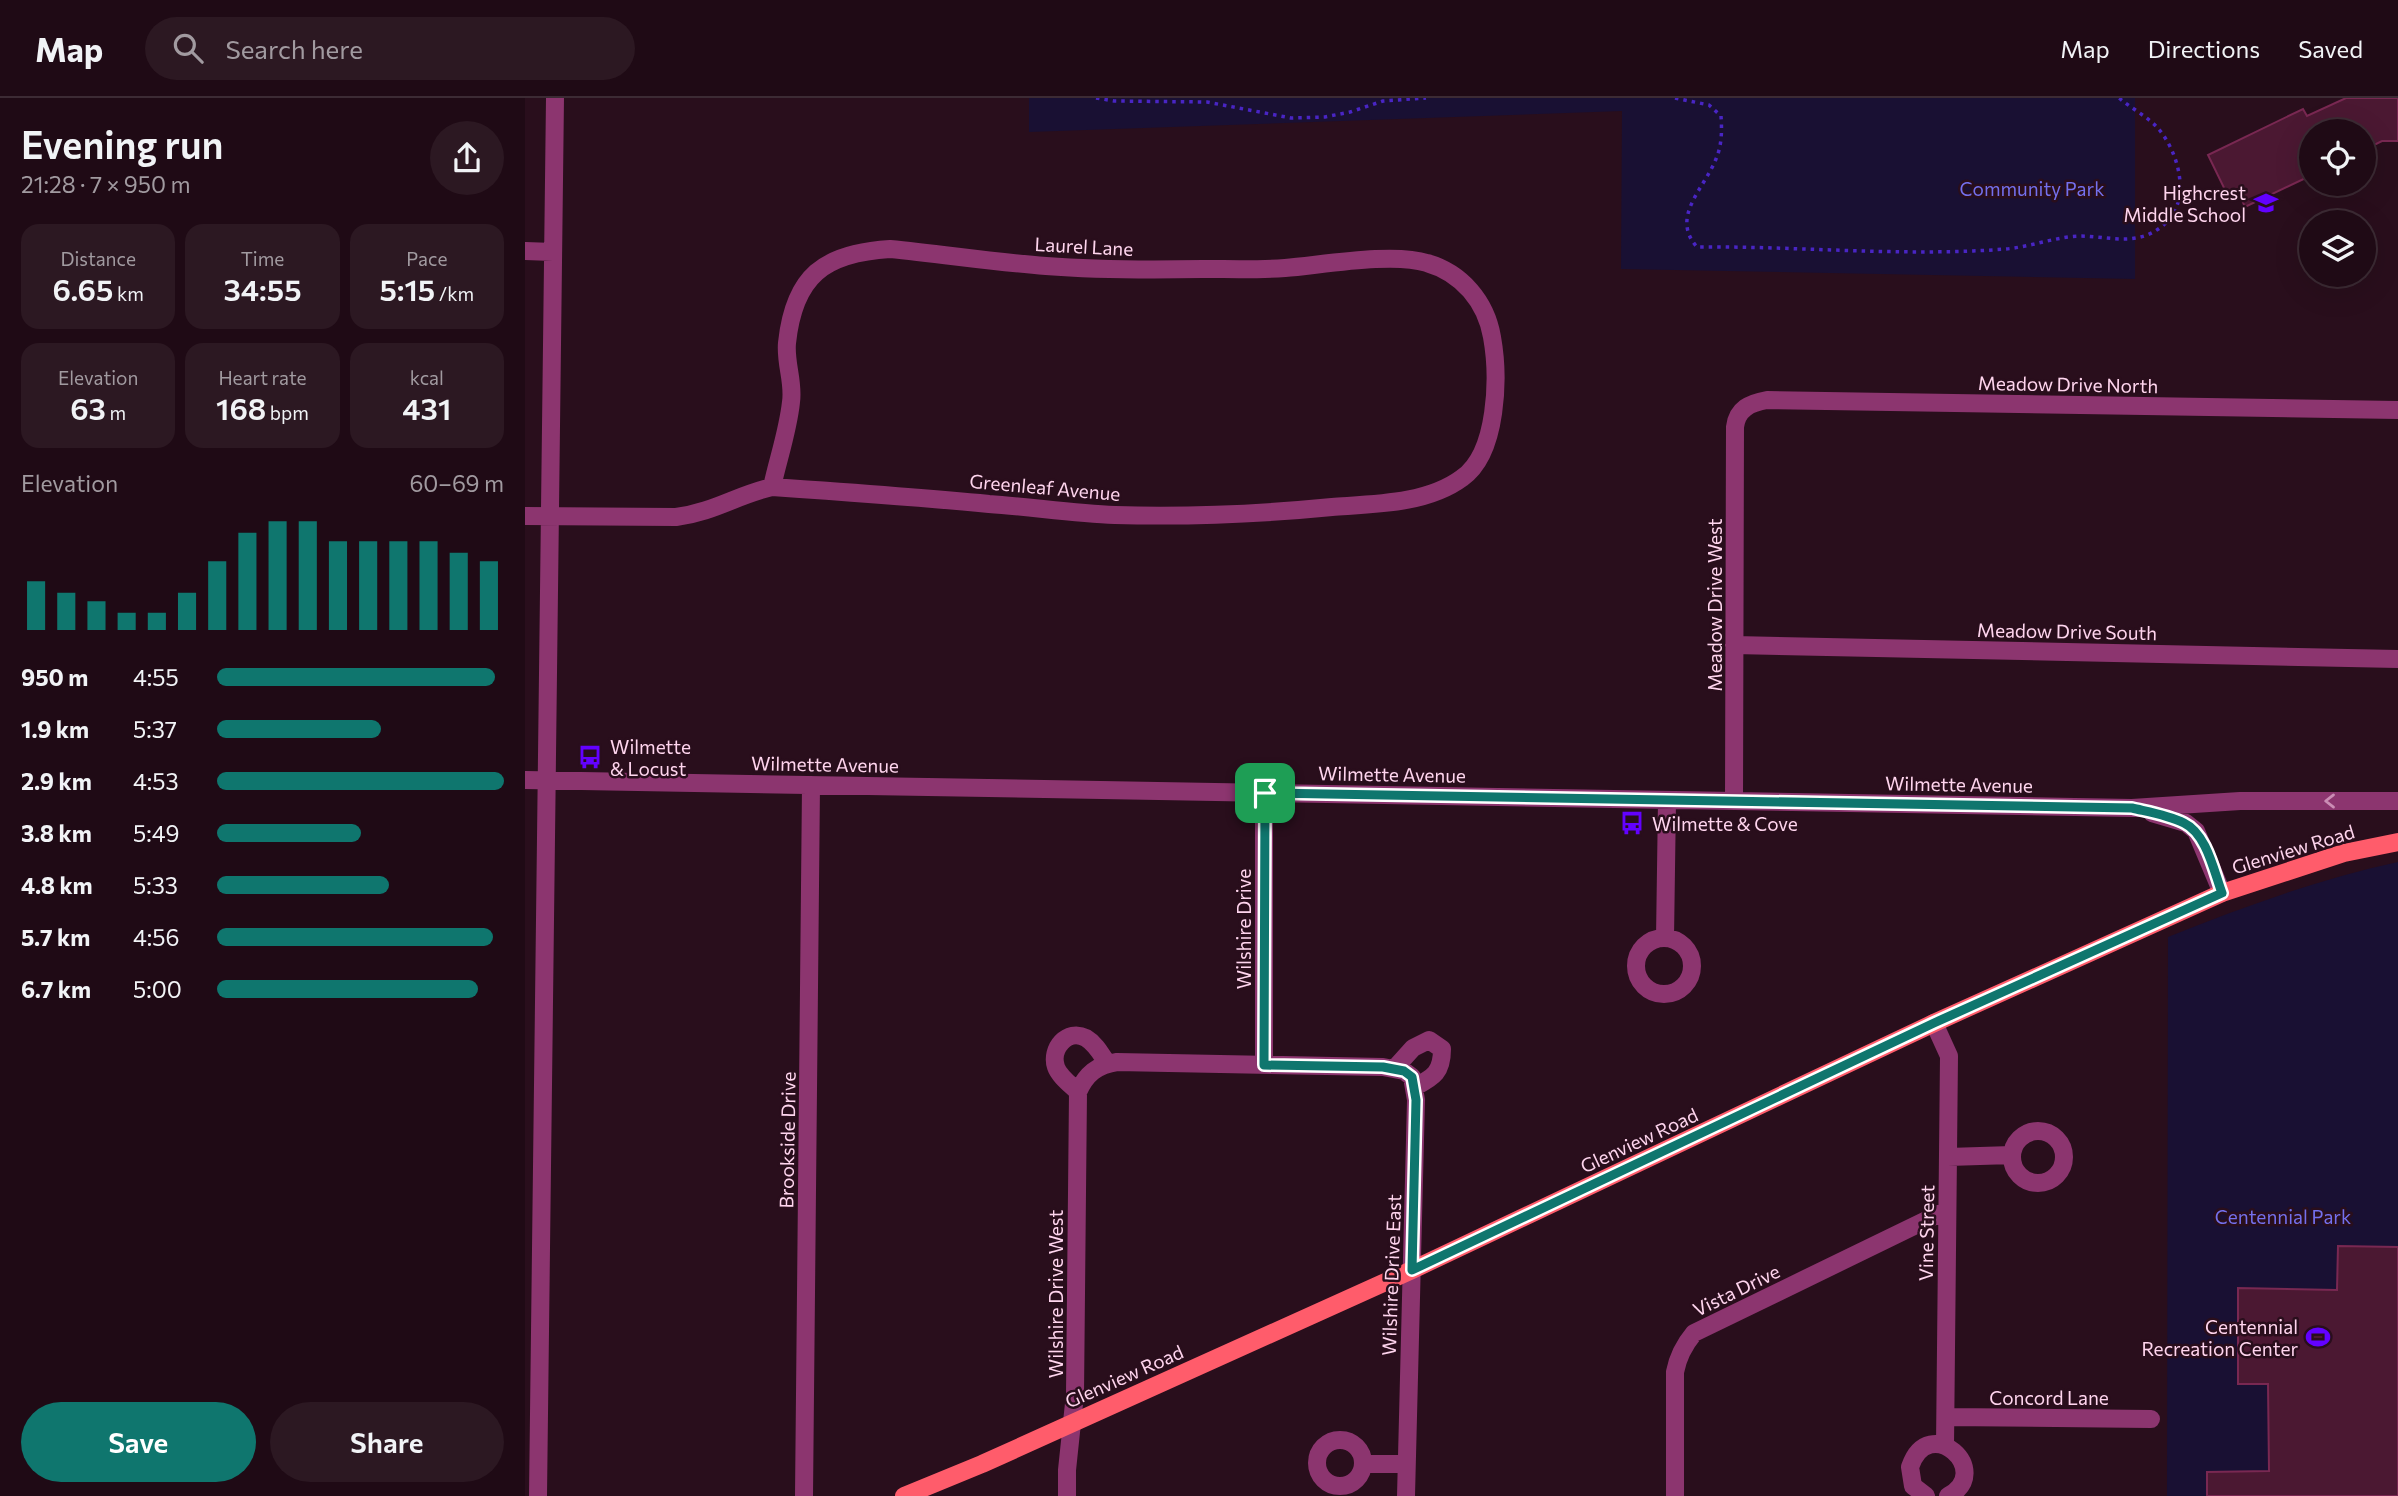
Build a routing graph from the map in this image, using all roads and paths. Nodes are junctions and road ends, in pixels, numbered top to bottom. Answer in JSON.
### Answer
{"nodes":[{"id":1,"x":555,"y":98,"type":"edge"},
{"id":2,"x":1096,"y":98,"type":"edge"},
{"id":3,"x":1426,"y":98,"type":"edge"},
{"id":4,"x":1675,"y":98,"type":"edge"},
{"id":5,"x":2119,"y":98,"type":"edge"},
{"id":6,"x":525,"y":251,"type":"edge"},
{"id":7,"x":553,"y":252,"type":"junction"},
{"id":8,"x":1494,"y":387,"type":"joint"},
{"id":9,"x":2398,"y":410,"type":"edge"},
{"id":10,"x":1741,"y":412,"type":"joint"},
{"id":11,"x":772,"y":487,"type":"junction"},
{"id":12,"x":525,"y":516,"type":"edge"},
{"id":13,"x":550,"y":516,"type":"junction"},
{"id":14,"x":1734,"y":645,"type":"junction"},
{"id":15,"x":2398,"y":659,"type":"edge"},
{"id":16,"x":525,"y":780,"type":"edge"},
{"id":17,"x":547,"y":780,"type":"junction"},
{"id":18,"x":811,"y":785,"type":"junction"},
{"id":19,"x":1265,"y":793,"type":"junction"},
{"id":20,"x":1667,"y":800,"type":"junction"},
{"id":21,"x":1734,"y":801,"type":"junction"},
{"id":22,"x":2398,"y":802,"type":"edge"},
{"id":23,"x":2132,"y":808,"type":"junction"},
{"id":24,"x":2398,"y":842,"type":"edge"},
{"id":25,"x":2222,"y":893,"type":"junction"},
{"id":26,"x":1665,"y":938,"type":"dead end"},
{"id":27,"x":1934,"y":1023,"type":"junction"},
{"id":28,"x":1107,"y":1063,"type":"junction"},
{"id":29,"x":1264,"y":1065,"type":"junction"},
{"id":30,"x":1395,"y":1068,"type":"junction"},
{"id":31,"x":1415,"y":1087,"type":"junction"},
{"id":32,"x":1078,"y":1092,"type":"junction"},
{"id":33,"x":2012,"y":1155,"type":"dead end"},
{"id":34,"x":1948,"y":1157,"type":"junction"},
{"id":35,"x":1948,"y":1210,"type":"junction"},
{"id":36,"x":1412,"y":1270,"type":"junction"},
{"id":37,"x":1945,"y":1417,"type":"junction"},
{"id":38,"x":2151,"y":1419,"type":"dead end"},
{"id":39,"x":1073,"y":1422,"type":"junction"},
{"id":40,"x":1945,"y":1446,"type":"junction"},
{"id":41,"x":1363,"y":1464,"type":"dead end"},
{"id":42,"x":1406,"y":1464,"type":"junction"},
{"id":43,"x":538,"y":1496,"type":"edge"},
{"id":44,"x":804,"y":1496,"type":"edge"},
{"id":45,"x":904,"y":1496,"type":"edge"},
{"id":46,"x":1067,"y":1496,"type":"edge"},
{"id":47,"x":1406,"y":1496,"type":"edge"},
{"id":48,"x":1675,"y":1496,"type":"edge"},
{"id":49,"x":1926,"y":1496,"type":"edge"},
{"id":50,"x":1948,"y":1496,"type":"edge"}],
"edges":[{"from":1,"to":7,"type":"street"},
{"from":2,"to":3,"type":"path"},
{"from":4,"to":5,"type":"path"},
{"from":6,"to":7,"type":"street"},
{"from":7,"to":13,"type":"street"},
{"from":8,"to":11,"type":"street","name":"Greenleaf Avenue"},
{"from":8,"to":11,"type":"street","name":"Laurel Lane"},
{"from":9,"to":10,"type":"street","name":"Meadow Drive North"},
{"from":10,"to":14,"type":"street","name":"Meadow Drive West"},
{"from":11,"to":13,"type":"street","name":"Greenleaf Avenue"},
{"from":12,"to":13,"type":"street","name":"Greenleaf Avenue"},
{"from":13,"to":17,"type":"street"},
{"from":14,"to":15,"type":"street","name":"Meadow Drive South"},
{"from":14,"to":21,"type":"street","name":"Meadow Drive West"},
{"from":16,"to":17,"type":"street","name":"Wilmette Avenue"},
{"from":17,"to":18,"type":"street","name":"Wilmette Avenue"},
{"from":17,"to":43,"type":"street"},
{"from":18,"to":19,"type":"street","name":"Wilmette Avenue"},
{"from":18,"to":44,"type":"street","name":"Brookside Drive"},
{"from":19,"to":20,"type":"street","name":"Wilmette Avenue"},
{"from":19,"to":29,"type":"street","name":"Wilshire Drive"},
{"from":20,"to":21,"type":"street","name":"Wilmette Avenue"},
{"from":20,"to":26,"type":"street"},
{"from":21,"to":23,"type":"street","name":"Wilmette Avenue"},
{"from":22,"to":23,"type":"street","name":"Wilmette Avenue","one_way":true},
{"from":23,"to":25,"type":"street","name":"Wilmette Avenue"},
{"from":24,"to":25,"type":"main road","name":"Glenview Road"},
{"from":25,"to":27,"type":"main road","name":"Glenview Road"},
{"from":27,"to":34,"type":"street","name":"Vine Street"},
{"from":27,"to":36,"type":"main road","name":"Glenview Road"},
{"from":28,"to":29,"type":"street"},
{"from":28,"to":32,"type":"street"},
{"from":28,"to":32,"type":"street"},
{"from":29,"to":30,"type":"street"},
{"from":30,"to":31,"type":"street"},
{"from":30,"to":31,"type":"street"},
{"from":31,"to":36,"type":"street","name":"Wilshire Drive East"},
{"from":32,"to":39,"type":"street","name":"Wilshire Drive West"},
{"from":33,"to":34,"type":"street"},
{"from":34,"to":35,"type":"street","name":"Vine Street"},
{"from":35,"to":37,"type":"street","name":"Vine Street"},
{"from":35,"to":48,"type":"street","name":"Vista Drive"},
{"from":36,"to":39,"type":"main road","name":"Glenview Road"},
{"from":36,"to":42,"type":"street","name":"Wilshire Drive East"},
{"from":37,"to":38,"type":"street","name":"Concord Lane"},
{"from":37,"to":40,"type":"street","name":"Vine Street"},
{"from":39,"to":45,"type":"main road","name":"Glenview Road"},
{"from":39,"to":46,"type":"street","name":"Wilshire Drive West"},
{"from":40,"to":49,"type":"street"},
{"from":40,"to":50,"type":"street"},
{"from":41,"to":42,"type":"street"},
{"from":42,"to":47,"type":"street","name":"Wilshire Drive East"}]}
